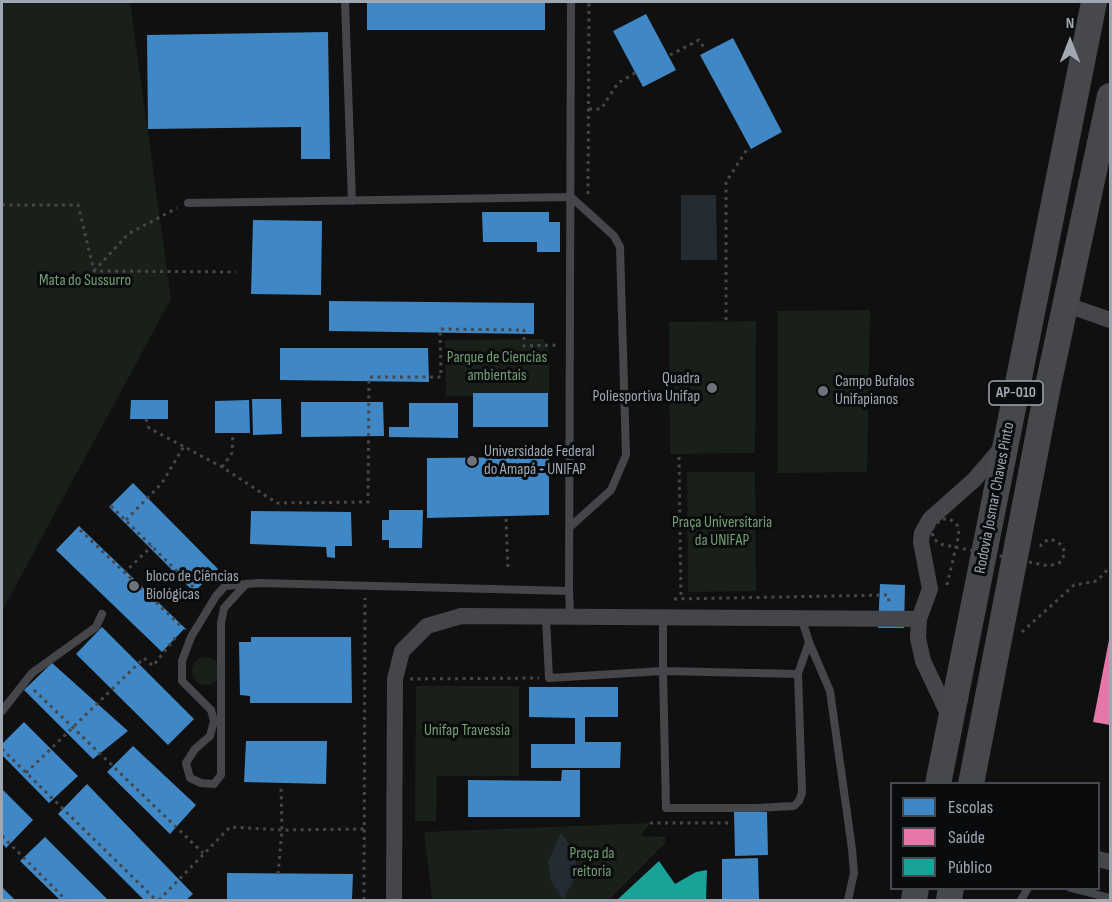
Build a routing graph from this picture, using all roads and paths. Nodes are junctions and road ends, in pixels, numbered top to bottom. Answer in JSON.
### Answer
{"nodes":[{"id":1,"x":345,"y":2,"type":"edge"},
{"id":2,"x":547,"y":2,"type":"edge"},
{"id":3,"x":553,"y":2,"type":"edge"},
{"id":4,"x":571,"y":2,"type":"edge"},
{"id":5,"x":589,"y":2,"type":"edge"},
{"id":6,"x":1094,"y":2,"type":"edge"},
{"id":7,"x":705,"y":50,"type":"dead end"},
{"id":8,"x":670,"y":55,"type":"dead end"},
{"id":9,"x":635,"y":73,"type":"dead end"},
{"id":10,"x":1110,"y":96,"type":"edge"},
{"id":11,"x":589,"y":109,"type":"junction"},
{"id":12,"x":748,"y":148,"type":"dead end"},
{"id":13,"x":588,"y":194,"type":"dead end"},
{"id":14,"x":571,"y":197,"type":"junction"},
{"id":15,"x":352,"y":201,"type":"junction"},
{"id":16,"x":188,"y":202,"type":"joint"},
{"id":17,"x":2,"y":205,"type":"edge"},
{"id":18,"x":94,"y":272,"type":"junction"},
{"id":19,"x":236,"y":272,"type":"dead end"},
{"id":20,"x":1067,"y":305,"type":"junction"},
{"id":21,"x":726,"y":320,"type":"dead end"},
{"id":22,"x":1110,"y":320,"type":"edge"},
{"id":23,"x":558,"y":345,"type":"dead end"},
{"id":24,"x":146,"y":419,"type":"dead end"},
{"id":25,"x":233,"y":433,"type":"dead end"},
{"id":26,"x":1006,"y":442,"type":"junction"},
{"id":27,"x":184,"y":446,"type":"junction"},
{"id":28,"x":679,"y":457,"type":"dead end"},
{"id":29,"x":222,"y":467,"type":"junction"},
{"id":30,"x":111,"y":506,"type":"dead end"},
{"id":31,"x":507,"y":519,"type":"dead end"},
{"id":32,"x":126,"y":520,"type":"junction"},
{"id":33,"x":571,"y":526,"type":"junction"},
{"id":34,"x":80,"y":531,"type":"dead end"},
{"id":35,"x":959,"y":534,"type":"dead end"},
{"id":36,"x":152,"y":546,"type":"junction"},
{"id":37,"x":1109,"y":568,"type":"dead end"},
{"id":38,"x":508,"y":569,"type":"dead end"},
{"id":39,"x":1033,"y":572,"type":"dead end"},
{"id":40,"x":124,"y":573,"type":"junction"},
{"id":41,"x":246,"y":584,"type":"junction"},
{"id":42,"x":194,"y":588,"type":"dead end"},
{"id":43,"x":569,"y":591,"type":"junction"},
{"id":44,"x":681,"y":599,"type":"dead end"},
{"id":45,"x":102,"y":614,"type":"dead end"},
{"id":46,"x":663,"y":615,"type":"junction"},
{"id":47,"x":546,"y":616,"type":"junction"},
{"id":48,"x":570,"y":616,"type":"junction"},
{"id":49,"x":801,"y":616,"type":"junction"},
{"id":50,"x":919,"y":619,"type":"junction"},
{"id":51,"x":1021,"y":624,"type":"dead end"},
{"id":52,"x":809,"y":642,"type":"junction"},
{"id":53,"x":663,"y":671,"type":"junction"},
{"id":54,"x":798,"y":674,"type":"junction"},
{"id":55,"x":549,"y":678,"type":"junction"},
{"id":56,"x":395,"y":679,"type":"junction"},
{"id":57,"x":29,"y":685,"type":"dead end"},
{"id":58,"x":2,"y":711,"type":"edge"},
{"id":59,"x":951,"y":720,"type":"junction"},
{"id":60,"x":72,"y":728,"type":"junction"},
{"id":61,"x":2,"y":749,"type":"edge"},
{"id":62,"x":26,"y":773,"type":"junction"},
{"id":63,"x":938,"y":782,"type":"edge"},
{"id":64,"x":971,"y":782,"type":"edge"},
{"id":65,"x":281,"y":786,"type":"dead end"},
{"id":66,"x":650,"y":823,"type":"dead end"},
{"id":67,"x":729,"y":823,"type":"dead end"},
{"id":68,"x":282,"y":830,"type":"junction"},
{"id":69,"x":2,"y":836,"type":"edge"},
{"id":70,"x":203,"y":853,"type":"junction"},
{"id":71,"x":279,"y":874,"type":"dead end"},
{"id":72,"x":1079,"y":890,"type":"edge"},
{"id":73,"x":1110,"y":898,"type":"edge"},
{"id":74,"x":66,"y":900,"type":"edge"},
{"id":75,"x":157,"y":900,"type":"edge"},
{"id":76,"x":364,"y":900,"type":"edge"},
{"id":77,"x":394,"y":900,"type":"edge"},
{"id":78,"x":848,"y":900,"type":"edge"}],
"edges":[{"from":1,"to":15,"type":"lane"},
{"from":2,"to":3,"type":"path"},
{"from":4,"to":14,"type":"lane"},
{"from":5,"to":11,"type":"path"},
{"from":6,"to":26,"type":"main road","name":"Rodovia Josmar Chaves Pinto","number":"AP-010"},
{"from":7,"to":8,"type":"path"},
{"from":9,"to":11,"type":"path"},
{"from":10,"to":20,"type":"main road","name":"Rodovia Josmar Chaves Pinto","number":"AP-010"},
{"from":11,"to":13,"type":"path"},
{"from":12,"to":21,"type":"path"},
{"from":14,"to":15,"type":"lane"},
{"from":14,"to":33,"type":"lane"},
{"from":14,"to":33,"type":"lane"},
{"from":15,"to":16,"type":"lane"},
{"from":16,"to":18,"type":"path"},
{"from":17,"to":18,"type":"path"},
{"from":18,"to":19,"type":"path"},
{"from":20,"to":22,"type":"street"},
{"from":20,"to":64,"type":"main road","name":"Rodovia Josmar Chaves Pinto","number":"AP-010"},
{"from":23,"to":29,"type":"path"},
{"from":24,"to":27,"type":"path"},
{"from":25,"to":29,"type":"path"},
{"from":26,"to":50,"type":"street"},
{"from":26,"to":59,"type":"main road","name":"Rodovia Josmar Chaves Pinto","number":"AP-010"},
{"from":27,"to":29,"type":"path"},
{"from":27,"to":32,"type":"path"},
{"from":28,"to":44,"type":"path"},
{"from":30,"to":32,"type":"path"},
{"from":31,"to":38,"type":"path"},
{"from":32,"to":36,"type":"path"},
{"from":33,"to":43,"type":"lane"},
{"from":34,"to":40,"type":"path"},
{"from":35,"to":39,"type":"path","bridge":true},
{"from":36,"to":40,"type":"path"},
{"from":36,"to":42,"type":"path"},
{"from":37,"to":51,"type":"path"},
{"from":40,"to":60,"type":"path"},
{"from":41,"to":41,"type":"lane"},
{"from":41,"to":43,"type":"lane"},
{"from":43,"to":48,"type":"lane"},
{"from":45,"to":58,"type":"lane"},
{"from":46,"to":48,"type":"street"},
{"from":46,"to":49,"type":"street"},
{"from":46,"to":53,"type":"lane"},
{"from":47,"to":48,"type":"street"},
{"from":47,"to":55,"type":"lane"},
{"from":47,"to":56,"type":"street"},
{"from":49,"to":50,"type":"street"},
{"from":49,"to":52,"type":"lane"},
{"from":50,"to":59,"type":"street"},
{"from":52,"to":54,"type":"lane"},
{"from":52,"to":78,"type":"lane"},
{"from":53,"to":54,"type":"lane"},
{"from":53,"to":54,"type":"lane"},
{"from":53,"to":55,"type":"lane"},
{"from":55,"to":56,"type":"path"},
{"from":56,"to":77,"type":"street"},
{"from":57,"to":60,"type":"path"},
{"from":59,"to":63,"type":"main road","name":"Rodovia Josmar Chaves Pinto","number":"AP-010"},
{"from":60,"to":62,"type":"path"},
{"from":60,"to":70,"type":"path"},
{"from":61,"to":62,"type":"path"},
{"from":62,"to":75,"type":"path"},
{"from":65,"to":68,"type":"path"},
{"from":66,"to":67,"type":"path"},
{"from":68,"to":70,"type":"path"},
{"from":68,"to":71,"type":"path"},
{"from":68,"to":76,"type":"path"},
{"from":69,"to":74,"type":"path"},
{"from":70,"to":75,"type":"path"},
{"from":72,"to":73,"type":"lane"}]}
